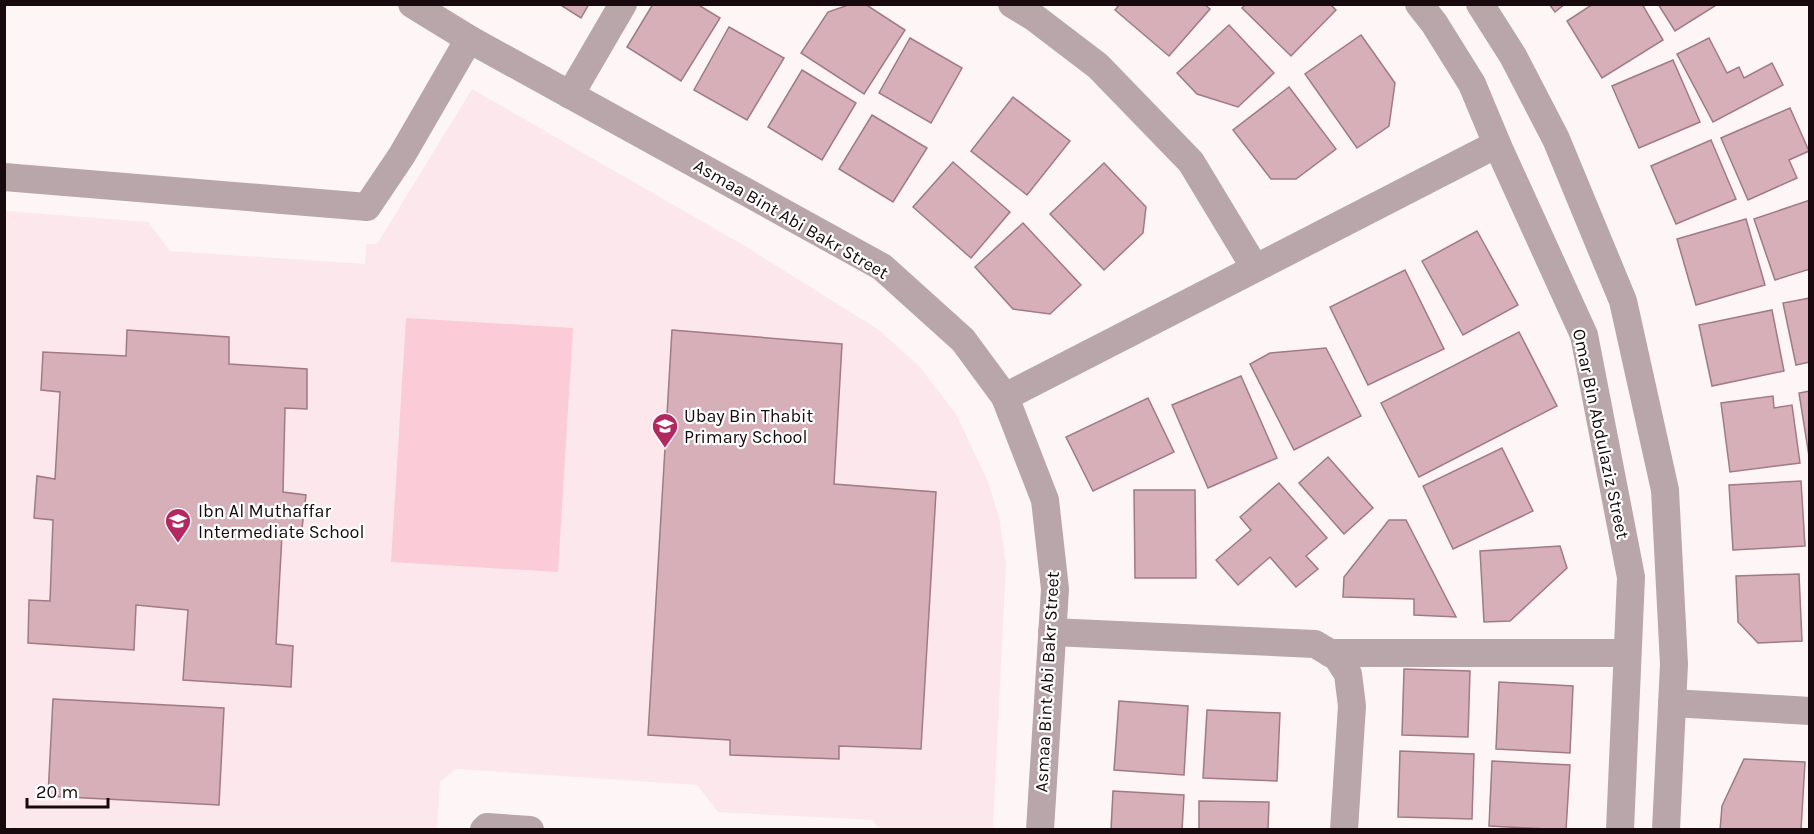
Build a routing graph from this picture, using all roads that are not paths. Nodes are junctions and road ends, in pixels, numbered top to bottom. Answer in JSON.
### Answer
{"nodes":[{"id":1,"x":412,"y":4,"type":"edge"},
{"id":2,"x":623,"y":4,"type":"edge"},
{"id":3,"x":1012,"y":4,"type":"edge"},
{"id":4,"x":1419,"y":4,"type":"edge"},
{"id":5,"x":1480,"y":4,"type":"edge"},
{"id":6,"x":469,"y":39,"type":"junction"},
{"id":7,"x":570,"y":95,"type":"junction"},
{"id":8,"x":1497,"y":144,"type":"junction"},
{"id":9,"x":4,"y":177,"type":"edge"},
{"id":10,"x":1255,"y":268,"type":"junction"},
{"id":11,"x":1005,"y":397,"type":"junction"},
{"id":12,"x":1052,"y":632,"type":"junction"},
{"id":13,"x":1628,"y":652,"type":"junction"},
{"id":14,"x":1330,"y":653,"type":"junction"},
{"id":15,"x":1672,"y":703,"type":"junction"},
{"id":16,"x":1809,"y":711,"type":"edge"},
{"id":17,"x":484,"y":830,"type":"edge"},
{"id":18,"x":530,"y":830,"type":"edge"},
{"id":19,"x":1040,"y":830,"type":"edge"},
{"id":20,"x":1344,"y":830,"type":"edge"},
{"id":21,"x":1620,"y":830,"type":"edge"},
{"id":22,"x":1666,"y":830,"type":"edge"}],
"edges":[{"from":1,"to":6,"type":"street","name":"Asmaa Bint Abi Bakr Street"},
{"from":2,"to":7,"type":"street"},
{"from":3,"to":10,"type":"street"},
{"from":4,"to":8,"type":"street","name":"Omar Bin Abdulaziz Street"},
{"from":5,"to":15,"type":"street"},
{"from":6,"to":7,"type":"street","name":"Asmaa Bint Abi Bakr Street"},
{"from":6,"to":9,"type":"street"},
{"from":7,"to":11,"type":"street","name":"Asmaa Bint Abi Bakr Street"},
{"from":8,"to":10,"type":"street"},
{"from":8,"to":13,"type":"street","name":"Omar Bin Abdulaziz Street"},
{"from":10,"to":11,"type":"street"},
{"from":11,"to":12,"type":"street","name":"Asmaa Bint Abi Bakr Street"},
{"from":12,"to":14,"type":"street"},
{"from":12,"to":19,"type":"street","name":"Asmaa Bint Abi Bakr Street"},
{"from":13,"to":14,"type":"street"},
{"from":13,"to":21,"type":"street","name":"Omar Bin Abdulaziz Street"},
{"from":14,"to":20,"type":"street"},
{"from":15,"to":16,"type":"street"},
{"from":15,"to":22,"type":"street"},
{"from":17,"to":18,"type":"street"}]}
